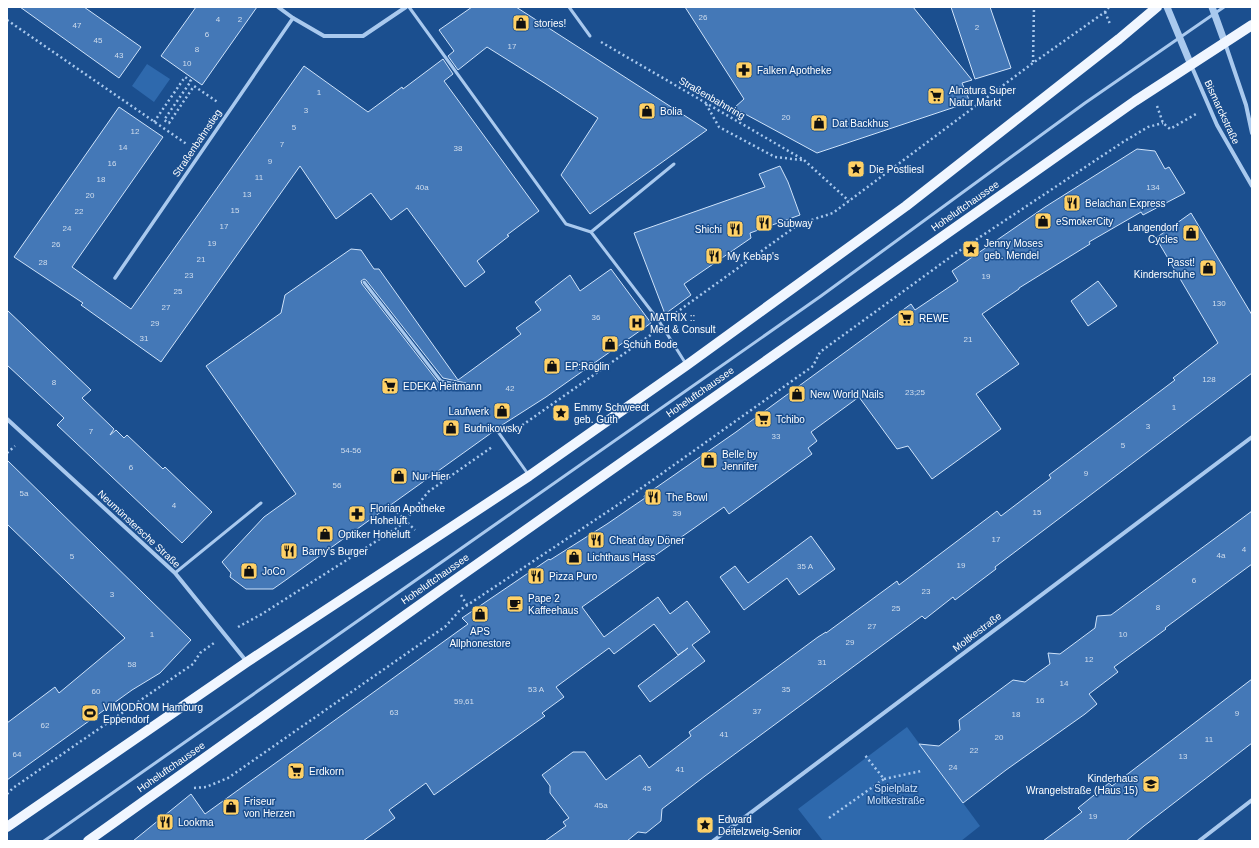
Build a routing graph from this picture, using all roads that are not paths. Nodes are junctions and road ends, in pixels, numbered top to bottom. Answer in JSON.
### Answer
{"nodes":[{"id":1,"x":278,"y":7,"type":"edge"},
{"id":2,"x":408,"y":7,"type":"edge"},
{"id":3,"x":568,"y":7,"type":"edge"},
{"id":4,"x":1157,"y":7,"type":"edge"},
{"id":5,"x":1167,"y":7,"type":"edge"},
{"id":6,"x":1224,"y":7,"type":"edge"},
{"id":7,"x":1213,"y":10,"type":"edge"},
{"id":8,"x":293,"y":18,"type":"junction"},
{"id":9,"x":1252,"y":25,"type":"edge"},
{"id":10,"x":590,"y":36,"type":"road end"},
{"id":11,"x":1180,"y":37,"type":"junction"},
{"id":12,"x":1225,"y":43,"type":"junction"},
{"id":13,"x":1191,"y":65,"type":"junction"},
{"id":14,"x":1252,"y":133,"type":"edge"},
{"id":15,"x":674,"y":164,"type":"dead end"},
{"id":16,"x":1252,"y":186,"type":"edge"},
{"id":17,"x":592,"y":232,"type":"junction"},
{"id":18,"x":115,"y":278,"type":"dead end"},
{"id":19,"x":364,"y":282,"type":"dead end"},
{"id":20,"x":687,"y":365,"type":"junction"},
{"id":21,"x":465,"y":386,"type":"dead end"},
{"id":22,"x":7,"y":419,"type":"edge"},
{"id":23,"x":496,"y":429,"type":"dead end"},
{"id":24,"x":1252,"y":437,"type":"edge"},
{"id":25,"x":529,"y":476,"type":"junction"},
{"id":26,"x":261,"y":503,"type":"dead end"},
{"id":27,"x":175,"y":573,"type":"junction"},
{"id":28,"x":247,"y":662,"type":"junction"},
{"id":29,"x":1252,"y":800,"type":"edge"},
{"id":30,"x":7,"y":827,"type":"edge"},
{"id":31,"x":44,"y":841,"type":"edge"},
{"id":32,"x":88,"y":841,"type":"edge"},
{"id":33,"x":713,"y":841,"type":"edge"},
{"id":34,"x":1199,"y":841,"type":"edge"}],
"edges":[{"from":1,"to":8,"type":"street"},
{"from":2,"to":8,"type":"street"},
{"from":2,"to":17,"type":"lane"},
{"from":3,"to":10,"type":"lane"},
{"from":4,"to":20,"type":"main road"},
{"from":5,"to":11,"type":"street"},
{"from":6,"to":7,"type":"lane"},
{"from":7,"to":11,"type":"lane"},
{"from":7,"to":12,"type":"street"},
{"from":8,"to":18,"type":"street","name":"Straßenbahnstieg"},
{"from":9,"to":12,"type":"main road","name":"Hoheluftchaussee"},
{"from":11,"to":13,"type":"street"},
{"from":11,"to":31,"type":"lane"},
{"from":12,"to":13,"type":"main road","name":"Hoheluftchaussee"},
{"from":12,"to":14,"type":"street","name":"Bismarckstraße"},
{"from":13,"to":16,"type":"street","name":"Bismarckstraße"},
{"from":13,"to":32,"type":"main road","name":"Hoheluftchaussee"},
{"from":15,"to":17,"type":"lane"},
{"from":17,"to":20,"type":"lane"},
{"from":19,"to":21,"type":"lane"},
{"from":20,"to":25,"type":"main road"},
{"from":22,"to":27,"type":"street","name":"Neumünstersche Straße"},
{"from":23,"to":25,"type":"lane"},
{"from":24,"to":33,"type":"street","name":"Moltkestraße"},
{"from":25,"to":28,"type":"main road"},
{"from":26,"to":27,"type":"lane"},
{"from":27,"to":28,"type":"street","name":"Neumünstersche Straße"},
{"from":28,"to":30,"type":"main road"},
{"from":29,"to":34,"type":"street"}]}
